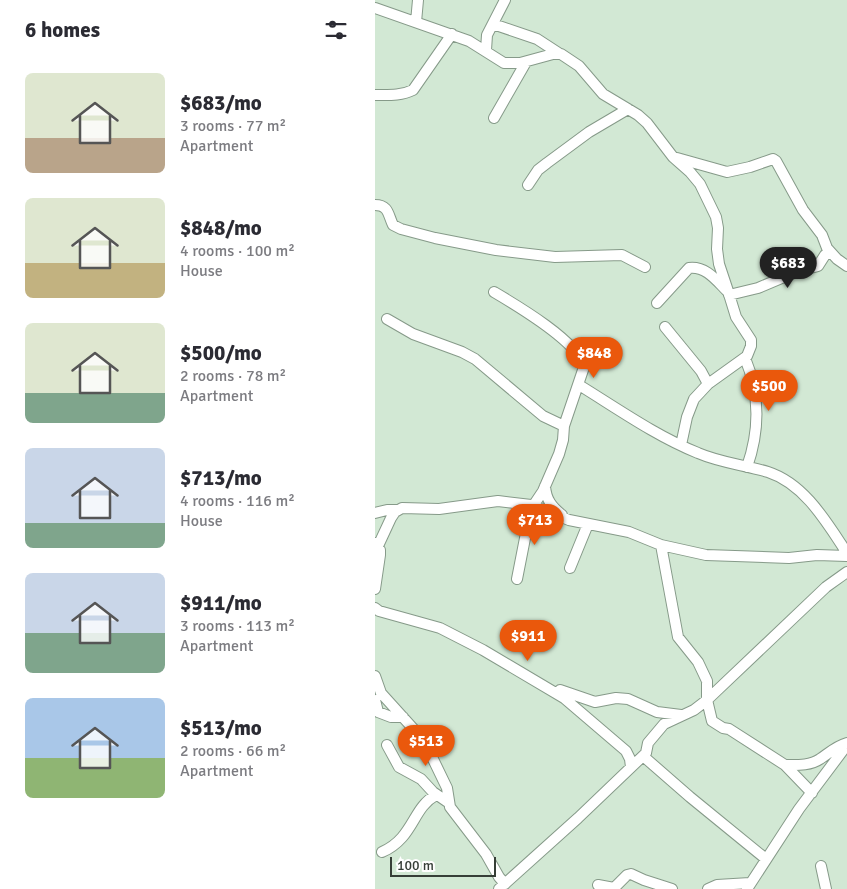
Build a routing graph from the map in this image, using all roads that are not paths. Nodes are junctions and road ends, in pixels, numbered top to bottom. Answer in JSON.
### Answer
{"nodes":[{"id":1,"x":418,"y":0,"type":"edge"},
{"id":2,"x":505,"y":0,"type":"edge"},
{"id":3,"x":375,"y":8,"type":"edge"},
{"id":4,"x":416,"y":22,"type":"junction"},
{"id":5,"x":429,"y":26,"type":"junction"},
{"id":6,"x":491,"y":27,"type":"junction"},
{"id":7,"x":452,"y":34,"type":"junction"},
{"id":8,"x":469,"y":41,"type":"junction"},
{"id":9,"x":439,"y":50,"type":"junction"},
{"id":10,"x":486,"y":50,"type":"junction"},
{"id":11,"x":561,"y":54,"type":"junction"},
{"id":12,"x":526,"y":62,"type":"junction"},
{"id":13,"x":375,"y":96,"type":"edge"},
{"id":14,"x":628,"y":109,"type":"junction"},
{"id":15,"x":494,"y":118,"type":"dead end"},
{"id":16,"x":673,"y":157,"type":"junction"},
{"id":17,"x":528,"y":185,"type":"dead end"},
{"id":18,"x":375,"y":205,"type":"edge"},
{"id":19,"x":830,"y":252,"type":"junction"},
{"id":20,"x":645,"y":266,"type":"dead end"},
{"id":21,"x":847,"y":266,"type":"edge"},
{"id":22,"x":494,"y":292,"type":"dead end"},
{"id":23,"x":728,"y":293,"type":"junction"},
{"id":24,"x":657,"y":303,"type":"dead end"},
{"id":25,"x":387,"y":319,"type":"dead end"},
{"id":26,"x":665,"y":327,"type":"dead end"},
{"id":27,"x":745,"y":358,"type":"junction"},
{"id":28,"x":708,"y":384,"type":"junction"},
{"id":29,"x":579,"y":386,"type":"junction"},
{"id":30,"x":564,"y":426,"type":"junction"},
{"id":31,"x":681,"y":445,"type":"junction"},
{"id":32,"x":747,"y":467,"type":"junction"},
{"id":33,"x":545,"y":486,"type":"junction"},
{"id":34,"x":533,"y":506,"type":"junction"},
{"id":35,"x":398,"y":510,"type":"junction"},
{"id":36,"x":375,"y":513,"type":"edge"},
{"id":37,"x":569,"y":520,"type":"junction"},
{"id":38,"x":588,"y":524,"type":"junction"},
{"id":39,"x":376,"y":545,"type":"edge"},
{"id":40,"x":661,"y":545,"type":"junction"},
{"id":41,"x":847,"y":554,"type":"edge"},
{"id":42,"x":570,"y":568,"type":"dead end"},
{"id":43,"x":847,"y":572,"type":"edge"},
{"id":44,"x":517,"y":579,"type":"dead end"},
{"id":45,"x":375,"y":589,"type":"edge"},
{"id":46,"x":375,"y":608,"type":"edge"},
{"id":47,"x":375,"y":676,"type":"edge"},
{"id":48,"x":548,"y":687,"type":"junction"},
{"id":49,"x":375,"y":700,"type":"edge"},
{"id":50,"x":707,"y":700,"type":"junction"},
{"id":51,"x":681,"y":715,"type":"junction"},
{"id":52,"x":403,"y":717,"type":"junction"},
{"id":53,"x":847,"y":744,"type":"edge"},
{"id":54,"x":387,"y":746,"type":"dead end"},
{"id":55,"x":643,"y":756,"type":"junction"},
{"id":56,"x":785,"y":765,"type":"junction"},
{"id":57,"x":631,"y":767,"type":"junction"},
{"id":58,"x":812,"y":793,"type":"junction"},
{"id":59,"x":436,"y":795,"type":"junction"},
{"id":60,"x":449,"y":803,"type":"junction"},
{"id":61,"x":382,"y":852,"type":"dead end"},
{"id":62,"x":766,"y":859,"type":"junction"},
{"id":63,"x":821,"y":866,"type":"dead end"},
{"id":64,"x":598,"y":885,"type":"dead end"},
{"id":65,"x":506,"y":886,"type":"edge"},
{"id":66,"x":748,"y":886,"type":"edge"},
{"id":67,"x":672,"y":889,"type":"edge"},
{"id":68,"x":709,"y":889,"type":"edge"},
{"id":69,"x":826,"y":889,"type":"edge"}],
"edges":[{"from":1,"to":4,"type":"street"},
{"from":2,"to":6,"type":"street"},
{"from":3,"to":4,"type":"street"},
{"from":4,"to":5,"type":"street"},
{"from":5,"to":7,"type":"street"},
{"from":5,"to":9,"type":"street"},
{"from":6,"to":8,"type":"street"},
{"from":6,"to":10,"type":"street"},
{"from":6,"to":11,"type":"street"},
{"from":7,"to":8,"type":"street"},
{"from":7,"to":9,"type":"street"},
{"from":8,"to":10,"type":"street"},
{"from":9,"to":13,"type":"street"},
{"from":10,"to":12,"type":"street"},
{"from":11,"to":12,"type":"street"},
{"from":11,"to":14,"type":"street"},
{"from":12,"to":15,"type":"street"},
{"from":14,"to":16,"type":"street"},
{"from":14,"to":17,"type":"street"},
{"from":16,"to":19,"type":"street"},
{"from":16,"to":23,"type":"street"},
{"from":18,"to":20,"type":"street"},
{"from":19,"to":21,"type":"street"},
{"from":19,"to":23,"type":"street"},
{"from":22,"to":29,"type":"street"},
{"from":23,"to":24,"type":"street"},
{"from":23,"to":27,"type":"street"},
{"from":25,"to":30,"type":"street"},
{"from":26,"to":28,"type":"street"},
{"from":27,"to":28,"type":"street"},
{"from":27,"to":32,"type":"street"},
{"from":28,"to":31,"type":"street"},
{"from":29,"to":30,"type":"street"},
{"from":29,"to":31,"type":"street"},
{"from":30,"to":33,"type":"street"},
{"from":31,"to":32,"type":"street"},
{"from":32,"to":41,"type":"street"},
{"from":33,"to":34,"type":"street"},
{"from":33,"to":37,"type":"street"},
{"from":34,"to":35,"type":"street"},
{"from":34,"to":37,"type":"street"},
{"from":34,"to":44,"type":"street"},
{"from":35,"to":36,"type":"street"},
{"from":35,"to":39,"type":"street"},
{"from":37,"to":38,"type":"street"},
{"from":38,"to":40,"type":"street"},
{"from":38,"to":42,"type":"street"},
{"from":39,"to":45,"type":"street"},
{"from":40,"to":41,"type":"street"},
{"from":40,"to":50,"type":"street"},
{"from":43,"to":50,"type":"street"},
{"from":46,"to":48,"type":"street"},
{"from":47,"to":52,"type":"street"},
{"from":48,"to":51,"type":"street"},
{"from":48,"to":57,"type":"street"},
{"from":49,"to":52,"type":"street"},
{"from":50,"to":51,"type":"street"},
{"from":50,"to":56,"type":"street"},
{"from":51,"to":55,"type":"street"},
{"from":52,"to":60,"type":"street"},
{"from":53,"to":56,"type":"street"},
{"from":53,"to":58,"type":"street"},
{"from":54,"to":59,"type":"street"},
{"from":55,"to":57,"type":"street"},
{"from":55,"to":62,"type":"street"},
{"from":56,"to":58,"type":"street"},
{"from":57,"to":65,"type":"street"},
{"from":58,"to":62,"type":"street"},
{"from":59,"to":60,"type":"street"},
{"from":59,"to":61,"type":"street"},
{"from":60,"to":65,"type":"street"},
{"from":62,"to":66,"type":"street"},
{"from":63,"to":69,"type":"street"},
{"from":64,"to":67,"type":"street"},
{"from":66,"to":68,"type":"street"}]}
